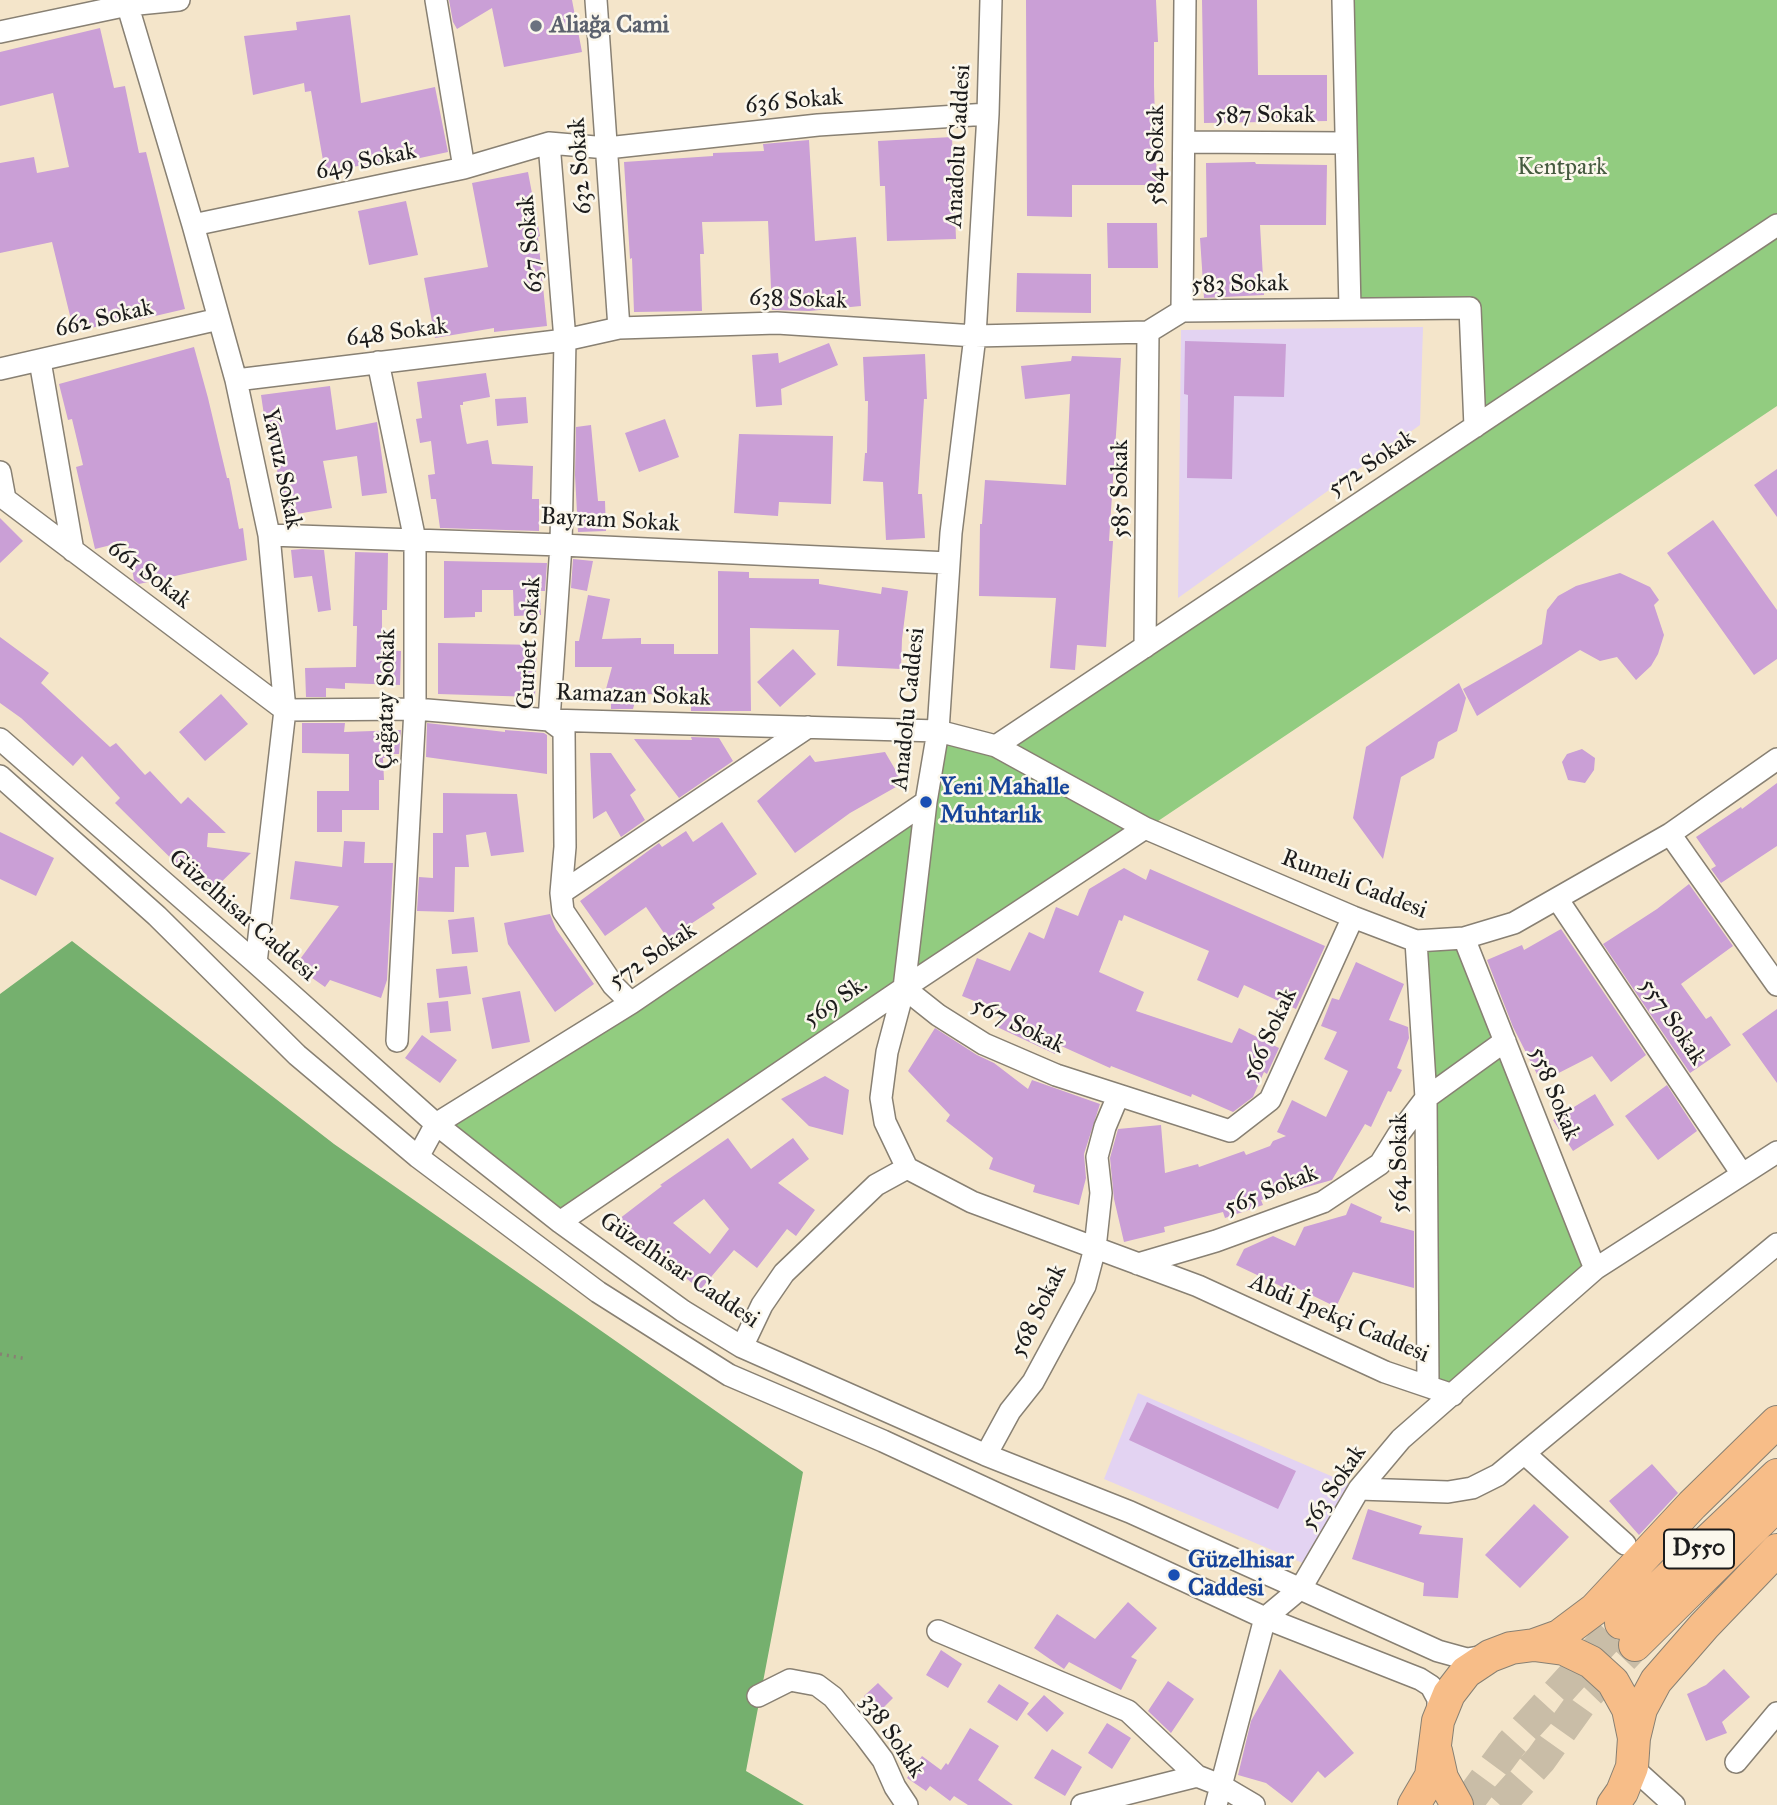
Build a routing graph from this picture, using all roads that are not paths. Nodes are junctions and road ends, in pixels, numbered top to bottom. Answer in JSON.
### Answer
{"nodes":[{"id":1,"x":179,"y":0,"type":"edge"},
{"id":2,"x":436,"y":0,"type":"edge"},
{"id":3,"x":596,"y":0,"type":"edge"},
{"id":4,"x":991,"y":0,"type":"edge"},
{"id":5,"x":1185,"y":0,"type":"edge"},
{"id":6,"x":1343,"y":0,"type":"edge"},
{"id":7,"x":127,"y":3,"type":"edge"},
{"id":8,"x":0,"y":32,"type":"edge"},
{"id":9,"x":988,"y":114,"type":"junction"},
{"id":10,"x":1184,"y":142,"type":"junction"},
{"id":11,"x":1346,"y":143,"type":"junction"},
{"id":12,"x":549,"y":144,"type":"junction"},
{"id":13,"x":607,"y":148,"type":"junction"},
{"id":14,"x":464,"y":168,"type":"junction"},
{"id":15,"x":193,"y":225,"type":"junction"},
{"id":16,"x":1777,"y":225,"type":"edge"},
{"id":17,"x":1350,"y":309,"type":"junction"},
{"id":18,"x":1182,"y":311,"type":"junction"},
{"id":19,"x":219,"y":319,"type":"junction"},
{"id":20,"x":619,"y":328,"type":"junction"},
{"id":21,"x":1148,"y":332,"type":"junction"},
{"id":22,"x":975,"y":336,"type":"junction"},
{"id":23,"x":565,"y":340,"type":"junction"},
{"id":24,"x":40,"y":361,"type":"junction"},
{"id":25,"x":378,"y":362,"type":"junction"},
{"id":26,"x":0,"y":369,"type":"edge"},
{"id":27,"x":236,"y":380,"type":"junction"},
{"id":28,"x":1475,"y":427,"type":"junction"},
{"id":29,"x":0,"y":471,"type":"edge"},
{"id":30,"x":269,"y":535,"type":"junction"},
{"id":31,"x":415,"y":540,"type":"junction"},
{"id":32,"x":561,"y":545,"type":"junction"},
{"id":33,"x":73,"y":551,"type":"junction"},
{"id":34,"x":949,"y":563,"type":"junction"},
{"id":35,"x":1145,"y":647,"type":"junction"},
{"id":36,"x":415,"y":709,"type":"junction"},
{"id":37,"x":285,"y":710,"type":"junction"},
{"id":38,"x":549,"y":720,"type":"junction"},
{"id":39,"x":808,"y":727,"type":"junction"},
{"id":40,"x":938,"y":731,"type":"junction"},
{"id":41,"x":0,"y":739,"type":"edge"},
{"id":42,"x":996,"y":746,"type":"junction"},
{"id":43,"x":1777,"y":760,"type":"edge"},
{"id":44,"x":0,"y":776,"type":"edge"},
{"id":45,"x":926,"y":803,"type":"junction"},
{"id":46,"x":1145,"y":828,"type":"junction"},
{"id":47,"x":1670,"y":834,"type":"junction"},
{"id":48,"x":561,"y":893,"type":"junction"},
{"id":49,"x":1558,"y":900,"type":"junction"},
{"id":50,"x":1353,"y":917,"type":"junction"},
{"id":51,"x":1464,"y":938,"type":"junction"},
{"id":52,"x":1416,"y":941,"type":"junction"},
{"id":53,"x":256,"y":963,"type":"junction"},
{"id":54,"x":1777,"y":985,"type":"edge"},
{"id":55,"x":904,"y":988,"type":"junction"},
{"id":56,"x":631,"y":1003,"type":"junction"},
{"id":57,"x":397,"y":1041,"type":"dead end"},
{"id":58,"x":1505,"y":1041,"type":"junction"},
{"id":59,"x":1118,"y":1096,"type":"junction"},
{"id":60,"x":1426,"y":1098,"type":"junction"},
{"id":61,"x":436,"y":1124,"type":"junction"},
{"id":62,"x":1777,"y":1152,"type":"edge"},
{"id":63,"x":418,"y":1157,"type":"junction"},
{"id":64,"x":907,"y":1168,"type":"junction"},
{"id":65,"x":1742,"y":1174,"type":"junction"},
{"id":66,"x":560,"y":1222,"type":"junction"},
{"id":67,"x":1777,"y":1244,"type":"edge"},
{"id":68,"x":1095,"y":1248,"type":"junction"},
{"id":69,"x":1139,"y":1264,"type":"junction"},
{"id":70,"x":1595,"y":1269,"type":"junction"},
{"id":71,"x":742,"y":1347,"type":"junction"},
{"id":72,"x":1427,"y":1385,"type":"junction"},
{"id":73,"x":1453,"y":1395,"type":"junction"},
{"id":74,"x":1777,"y":1422,"type":"edge"},
{"id":75,"x":1525,"y":1454,"type":"junction"},
{"id":76,"x":986,"y":1455,"type":"junction"},
{"id":77,"x":1777,"y":1475,"type":"edge"},
{"id":78,"x":1359,"y":1489,"type":"junction"},
{"id":79,"x":1777,"y":1505,"type":"edge"},
{"id":80,"x":1625,"y":1544,"type":"dead end"},
{"id":81,"x":1777,"y":1550,"type":"edge"},
{"id":82,"x":1301,"y":1588,"type":"junction"},
{"id":83,"x":1265,"y":1618,"type":"junction"},
{"id":84,"x":939,"y":1631,"type":"dead end"},
{"id":85,"x":1534,"y":1645,"type":"junction"},
{"id":86,"x":1490,"y":1656,"type":"junction"},
{"id":87,"x":758,"y":1696,"type":"dead end"},
{"id":88,"x":1777,"y":1713,"type":"edge"},
{"id":89,"x":1437,"y":1735,"type":"junction"},
{"id":90,"x":1633,"y":1753,"type":"junction"},
{"id":91,"x":1735,"y":1762,"type":"dead end"},
{"id":92,"x":1197,"y":1776,"type":"junction"},
{"id":93,"x":1218,"y":1795,"type":"edge"},
{"id":94,"x":907,"y":1805,"type":"edge"},
{"id":95,"x":1082,"y":1805,"type":"edge"},
{"id":96,"x":1254,"y":1805,"type":"edge"},
{"id":97,"x":1414,"y":1805,"type":"edge"},
{"id":98,"x":1457,"y":1805,"type":"edge"},
{"id":99,"x":1613,"y":1805,"type":"edge"},
{"id":100,"x":1674,"y":1805,"type":"edge"}],
"edges":[{"from":1,"to":7,"type":"street"},
{"from":2,"to":14,"type":"street"},
{"from":3,"to":13,"type":"street","name":"632 Sokak"},
{"from":4,"to":9,"type":"street","name":"Anadolu Caddesi"},
{"from":5,"to":10,"type":"street","name":"584 Sokak"},
{"from":6,"to":11,"type":"street"},
{"from":7,"to":8,"type":"street"},
{"from":7,"to":15,"type":"street","name":"Yavuz Sokak"},
{"from":9,"to":13,"type":"street","name":"636 Sokak"},
{"from":9,"to":22,"type":"street","name":"Anadolu Caddesi"},
{"from":10,"to":11,"type":"street","name":"587 Sokak"},
{"from":10,"to":18,"type":"street","name":"584 Sokak"},
{"from":11,"to":17,"type":"street"},
{"from":12,"to":13,"type":"street","name":"636 Sokak"},
{"from":12,"to":14,"type":"street","name":"649 Sokak"},
{"from":12,"to":23,"type":"street","name":"637 Sokak"},
{"from":13,"to":20,"type":"street","name":"632 Sokak"},
{"from":14,"to":15,"type":"street","name":"649 Sokak"},
{"from":15,"to":19,"type":"street","name":"Yavuz Sokak"},
{"from":16,"to":28,"type":"street","name":"572 Sokak"},
{"from":17,"to":18,"type":"street","name":"583 Sokak"},
{"from":17,"to":28,"type":"street","name":"583 Sokak"},
{"from":18,"to":21,"type":"street","name":"583 Sokak"},
{"from":19,"to":24,"type":"street","name":"662 Sokak"},
{"from":19,"to":27,"type":"street","name":"Yavuz Sokak"},
{"from":20,"to":22,"type":"street","name":"638 Sokak"},
{"from":20,"to":23,"type":"street","name":"638 Sokak"},
{"from":21,"to":22,"type":"street"},
{"from":21,"to":35,"type":"street","name":"585 Sokak"},
{"from":22,"to":34,"type":"street","name":"Anadolu Caddesi"},
{"from":23,"to":25,"type":"street","name":"648 Sokak"},
{"from":23,"to":32,"type":"street","name":"Gurbet Sokak"},
{"from":24,"to":26,"type":"street","name":"662 Sokak"},
{"from":24,"to":33,"type":"street"},
{"from":25,"to":27,"type":"street","name":"648 Sokak"},
{"from":25,"to":31,"type":"street","name":"Çağatay Sokak"},
{"from":27,"to":30,"type":"street","name":"Yavuz Sokak"},
{"from":28,"to":35,"type":"street","name":"572 Sokak"},
{"from":29,"to":33,"type":"street","name":"661 Sokak"},
{"from":30,"to":31,"type":"street","name":"Bayram Sokak"},
{"from":30,"to":37,"type":"street","name":"Yavuz Sokak"},
{"from":31,"to":32,"type":"street","name":"Bayram Sokak"},
{"from":31,"to":36,"type":"street","name":"Çağatay Sokak"},
{"from":32,"to":34,"type":"street","name":"Bayram Sokak"},
{"from":32,"to":38,"type":"street","name":"Gurbet Sokak"},
{"from":33,"to":37,"type":"street","name":"661 Sokak"},
{"from":34,"to":40,"type":"street","name":"Anadolu Caddesi"},
{"from":35,"to":42,"type":"street","name":"572 Sokak"},
{"from":36,"to":37,"type":"street","name":"Ramazan Sokak"},
{"from":36,"to":38,"type":"street","name":"Ramazan Sokak"},
{"from":36,"to":57,"type":"street","name":"Çağatay Sokak"},
{"from":37,"to":53,"type":"street","name":"Yavuz Sokak"},
{"from":38,"to":39,"type":"street","name":"Ramazan Sokak"},
{"from":38,"to":48,"type":"street","name":"Gurbet Sokak"},
{"from":39,"to":40,"type":"street","name":"Ramazan Sokak"},
{"from":39,"to":48,"type":"street"},
{"from":40,"to":42,"type":"street","name":"Rumeli Caddesi"},
{"from":40,"to":45,"type":"street","name":"Anadolu Caddesi"},
{"from":41,"to":53,"type":"street","name":"Güzelhisar Caddesi"},
{"from":42,"to":46,"type":"street","name":"Rumeli Caddesi"},
{"from":43,"to":47,"type":"street","name":"Rumeli Caddesi"},
{"from":44,"to":63,"type":"street"},
{"from":45,"to":55,"type":"street","name":"Anadolu Caddesi"},
{"from":45,"to":56,"type":"street","name":"572 Sokak"},
{"from":46,"to":50,"type":"street","name":"Rumeli Caddesi"},
{"from":46,"to":55,"type":"street","name":"569 Sk."},
{"from":47,"to":49,"type":"street","name":"Rumeli Caddesi"},
{"from":47,"to":54,"type":"street"},
{"from":48,"to":56,"type":"street","name":"Gurbet Sokak"},
{"from":49,"to":51,"type":"street","name":"Rumeli Caddesi"},
{"from":49,"to":65,"type":"street","name":"557 Sokak"},
{"from":50,"to":52,"type":"street","name":"Rumeli Caddesi"},
{"from":50,"to":59,"type":"street","name":"566 Sokak"},
{"from":51,"to":52,"type":"street","name":"Rumeli Caddesi"},
{"from":51,"to":58,"type":"street","name":"558 Sokak"},
{"from":52,"to":60,"type":"street","name":"564 Sokak"},
{"from":53,"to":61,"type":"street","name":"Güzelhisar Caddesi"},
{"from":55,"to":59,"type":"street","name":"567 Sokak"},
{"from":55,"to":64,"type":"street","name":"Anadolu Caddesi"},
{"from":55,"to":66,"type":"street","name":"569 Sk."},
{"from":56,"to":61,"type":"street","name":"572 Sokak"},
{"from":58,"to":60,"type":"street","name":"565 Sokak"},
{"from":58,"to":70,"type":"street","name":"558 Sokak"},
{"from":59,"to":68,"type":"street","name":"568 Sokak"},
{"from":60,"to":69,"type":"street","name":"565 Sokak"},
{"from":60,"to":72,"type":"street","name":"564 Sokak"},
{"from":61,"to":63,"type":"street","name":"572 Sokak"},
{"from":61,"to":66,"type":"street","name":"Güzelhisar Caddesi"},
{"from":62,"to":65,"type":"street"},
{"from":63,"to":83,"type":"street"},
{"from":64,"to":68,"type":"street","name":"Abdi İpekçi Caddesi"},
{"from":64,"to":71,"type":"street"},
{"from":65,"to":70,"type":"street"},
{"from":66,"to":71,"type":"street","name":"Güzelhisar Caddesi"},
{"from":67,"to":75,"type":"street"},
{"from":68,"to":69,"type":"street","name":"Abdi İpekçi Caddesi"},
{"from":68,"to":76,"type":"street","name":"568 Sokak"},
{"from":69,"to":72,"type":"street","name":"Abdi İpekçi Caddesi"},
{"from":70,"to":73,"type":"street"},
{"from":71,"to":76,"type":"street","name":"Güzelhisar Caddesi"},
{"from":72,"to":73,"type":"street","name":"Abdi İpekçi Caddesi"},
{"from":73,"to":78,"type":"street","name":"563 Sokak"},
{"from":74,"to":85,"type":"highway"},
{"from":75,"to":78,"type":"street"},
{"from":75,"to":80,"type":"street"},
{"from":76,"to":82,"type":"street","name":"Güzelhisar Caddesi"},
{"from":77,"to":79,"type":"highway","number":"D550"},
{"from":78,"to":82,"type":"street","name":"563 Sokak"},
{"from":81,"to":90,"type":"highway"},
{"from":82,"to":83,"type":"street","name":"563 Sokak"},
{"from":82,"to":86,"type":"street","name":"Güzelhisar Caddesi"},
{"from":83,"to":89,"type":"street"},
{"from":83,"to":93,"type":"street"},
{"from":84,"to":92,"type":"street"},
{"from":85,"to":86,"type":"highway"},
{"from":85,"to":90,"type":"highway"},
{"from":86,"to":89,"type":"highway"},
{"from":87,"to":94,"type":"street","name":"338 Sokak"},
{"from":88,"to":91,"type":"street"},
{"from":89,"to":97,"type":"highway"},
{"from":89,"to":98,"type":"highway"},
{"from":90,"to":99,"type":"highway"},
{"from":90,"to":100,"type":"street"},
{"from":92,"to":93,"type":"street"},
{"from":92,"to":95,"type":"street"},
{"from":93,"to":96,"type":"street"}]}
